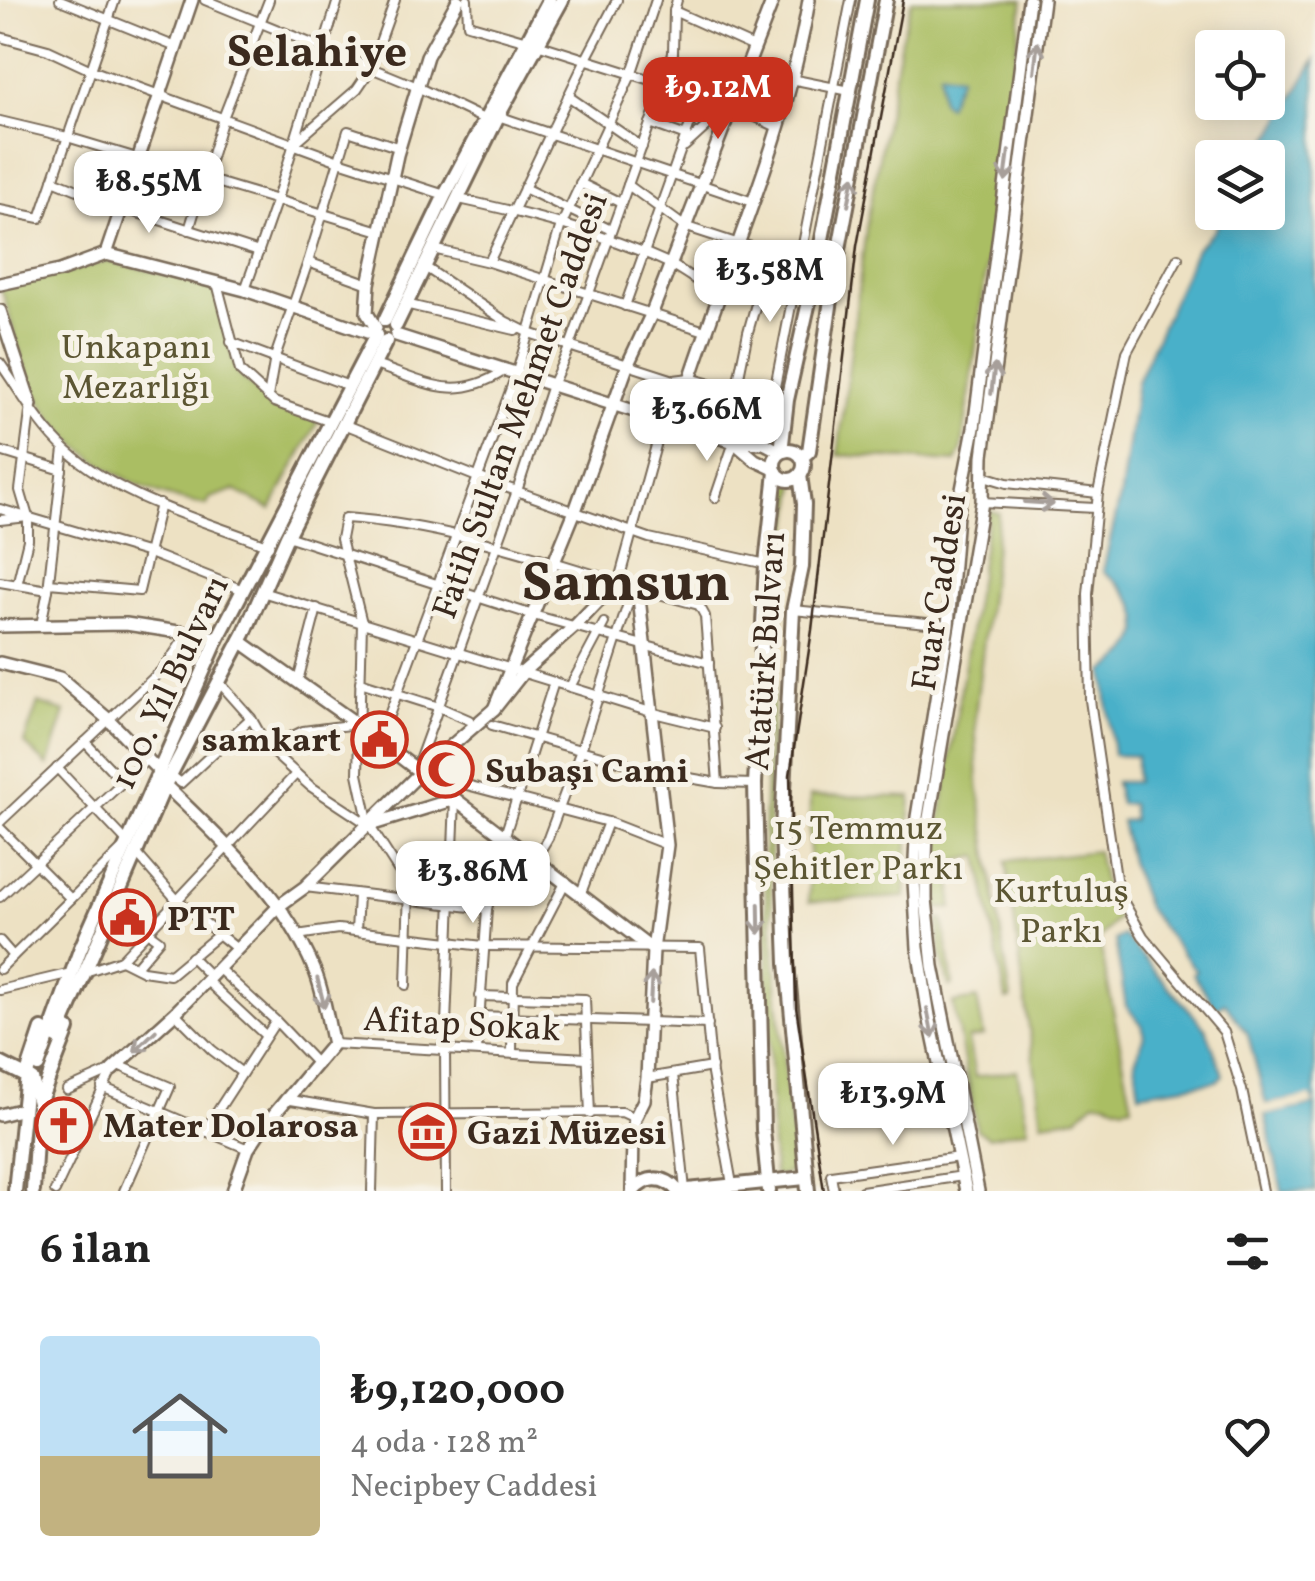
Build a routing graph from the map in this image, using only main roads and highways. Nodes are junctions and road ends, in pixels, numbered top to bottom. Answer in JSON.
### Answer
{"nodes":[{"id":1,"x":192,"y":0,"type":"edge"},
{"id":2,"x":458,"y":0,"type":"edge"},
{"id":3,"x":548,"y":0,"type":"edge"},
{"id":4,"x":562,"y":0,"type":"edge"},
{"id":5,"x":773,"y":0,"type":"edge"},
{"id":6,"x":809,"y":0,"type":"edge"},
{"id":7,"x":866,"y":0,"type":"edge"},
{"id":8,"x":886,"y":0,"type":"edge"},
{"id":9,"x":1029,"y":0,"type":"edge"},
{"id":10,"x":1043,"y":0,"type":"edge"},
{"id":11,"x":532,"y":43,"type":"junction"},
{"id":12,"x":452,"y":197,"type":"junction"},
{"id":13,"x":106,"y":254,"type":"junction"},
{"id":14,"x":0,"y":284,"type":"edge"},
{"id":15,"x":0,"y":311,"type":"edge"},
{"id":16,"x":386,"y":331,"type":"junction"},
{"id":17,"x":30,"y":405,"type":"road end"},
{"id":18,"x":616,"y":405,"type":"junction"},
{"id":19,"x":337,"y":423,"type":"junction"},
{"id":20,"x":676,"y":423,"type":"junction"},
{"id":21,"x":734,"y":442,"type":"junction"},
{"id":22,"x":761,"y":443,"type":"junction"},
{"id":23,"x":781,"y":452,"type":"junction"},
{"id":24,"x":802,"y":457,"type":"junction"},
{"id":25,"x":756,"y":460,"type":"junction"},
{"id":26,"x":775,"y":471,"type":"junction"},
{"id":27,"x":800,"y":475,"type":"junction"},
{"id":28,"x":964,"y":475,"type":"junction"},
{"id":29,"x":984,"y":476,"type":"junction"},
{"id":30,"x":957,"y":514,"type":"junction"},
{"id":31,"x":979,"y":516,"type":"junction"},
{"id":32,"x":619,"y":580,"type":"road end"},
{"id":33,"x":636,"y":587,"type":"road end"},
{"id":34,"x":0,"y":626,"type":"edge"},
{"id":35,"x":220,"y":636,"type":"junction"},
{"id":36,"x":239,"y":643,"type":"junction"},
{"id":37,"x":0,"y":662,"type":"edge"},
{"id":38,"x":518,"y":670,"type":"junction"},
{"id":39,"x":418,"y":771,"type":"junction"},
{"id":40,"x":165,"y":777,"type":"junction"},
{"id":41,"x":455,"y":799,"type":"junction"},
{"id":42,"x":370,"y":825,"type":"junction"},
{"id":43,"x":280,"y":905,"type":"junction"},
{"id":44,"x":653,"y":950,"type":"junction"},
{"id":45,"x":86,"y":951,"type":"junction"},
{"id":46,"x":3,"y":1068,"type":"edge"},
{"id":47,"x":115,"y":1068,"type":"road end"},
{"id":48,"x":36,"y":1070,"type":"junction"},
{"id":49,"x":23,"y":1105,"type":"junction"},
{"id":50,"x":38,"y":1106,"type":"junction"},
{"id":51,"x":0,"y":1115,"type":"edge"},
{"id":52,"x":16,"y":1172,"type":"junction"},
{"id":53,"x":806,"y":1184,"type":"edge"},
{"id":54,"x":768,"y":1186,"type":"edge"},
{"id":55,"x":30,"y":1187,"type":"edge"},
{"id":56,"x":635,"y":1188,"type":"edge"},
{"id":57,"x":680,"y":1190,"type":"edge"},
{"id":58,"x":15,"y":1191,"type":"edge"},
{"id":59,"x":45,"y":1191,"type":"edge"},
{"id":60,"x":233,"y":1191,"type":"edge"},
{"id":61,"x":966,"y":1191,"type":"edge"},
{"id":62,"x":978,"y":1191,"type":"edge"}],
"edges":[{"from":1,"to":13,"type":"main road"},
{"from":2,"to":16,"type":"main road"},
{"from":3,"to":11,"type":"main road","name":"100. Yıl Bulvarı"},
{"from":4,"to":11,"type":"main road","name":"100. Yıl Bulvarı"},
{"from":5,"to":18,"type":"main road"},
{"from":6,"to":20,"type":"main road"},
{"from":7,"to":23,"type":"main road"},
{"from":24,"to":8,"type":"main road","one_way":true},
{"from":9,"to":28,"type":"main road","name":"Fuar Caddesi","one_way":true},
{"from":29,"to":10,"type":"main road","name":"Fuar Caddesi","one_way":true},
{"from":11,"to":12,"type":"main road","name":"100. Yıl Bulvarı"},
{"from":12,"to":16,"type":"main road","name":"100. Yıl Bulvarı"},
{"from":12,"to":16,"type":"main road","name":"100. Yıl Bulvarı"},
{"from":13,"to":14,"type":"main road"},
{"from":13,"to":16,"type":"main road"},
{"from":15,"to":17,"type":"main road"},
{"from":16,"to":18,"type":"main road"},
{"from":16,"to":19,"type":"main road","name":"100. Yıl Bulvarı"},
{"from":16,"to":19,"type":"main road","name":"100. Yıl Bulvarı"},
{"from":18,"to":20,"type":"main road"},
{"from":18,"to":38,"type":"main road"},
{"from":19,"to":35,"type":"main road","name":"100. Yıl Bulvarı"},
{"from":19,"to":36,"type":"main road","name":"100. Yıl Bulvarı"},
{"from":20,"to":21,"type":"main road"},
{"from":21,"to":22,"type":"main road"},
{"from":21,"to":25,"type":"main road"},
{"from":22,"to":23,"type":"main road"},
{"from":22,"to":25,"type":"main road"},
{"from":23,"to":24,"type":"main road"},
{"from":23,"to":26,"type":"main road"},
{"from":24,"to":27,"type":"main road"},
{"from":25,"to":26,"type":"main road"},
{"from":26,"to":27,"type":"main road"},
{"from":26,"to":54,"type":"main road","name":"Atatürk Bulvarı","one_way":true},
{"from":27,"to":53,"type":"main road","name":"Atatürk Bulvarı"},
{"from":28,"to":29,"type":"main road"},
{"from":28,"to":30,"type":"main road","name":"Fuar Caddesi"},
{"from":29,"to":31,"type":"main road","name":"Fuar Caddesi"},
{"from":30,"to":31,"type":"main road"},
{"from":30,"to":61,"type":"main road","name":"Fuar Caddesi","one_way":true},
{"from":31,"to":62,"type":"main road","name":"Fuar Caddesi"},
{"from":32,"to":38,"type":"main road"},
{"from":33,"to":44,"type":"main road"},
{"from":34,"to":35,"type":"main road"},
{"from":35,"to":36,"type":"main road"},
{"from":35,"to":36,"type":"main road"},
{"from":35,"to":40,"type":"main road","name":"100. Yıl Bulvarı"},
{"from":36,"to":39,"type":"main road"},
{"from":36,"to":40,"type":"main road","name":"100. Yıl Bulvarı"},
{"from":37,"to":40,"type":"main road"},
{"from":38,"to":39,"type":"main road"},
{"from":39,"to":41,"type":"main road"},
{"from":39,"to":42,"type":"main road"},
{"from":40,"to":43,"type":"main road"},
{"from":40,"to":45,"type":"main road","name":"100. Yıl Bulvarı"},
{"from":41,"to":42,"type":"main road"},
{"from":41,"to":44,"type":"main road"},
{"from":42,"to":43,"type":"main road"},
{"from":43,"to":47,"type":"main road","one_way":true},
{"from":43,"to":60,"type":"main road","one_way":true},
{"from":56,"to":44,"type":"main road","one_way":true},
{"from":45,"to":48,"type":"main road","name":"100. Yıl Bulvarı"},
{"from":45,"to":48,"type":"main road"},
{"from":45,"to":48,"type":"main road"},
{"from":46,"to":48,"type":"main road"},
{"from":46,"to":49,"type":"main road"},
{"from":48,"to":49,"type":"main road"},
{"from":48,"to":50,"type":"main road"},
{"from":48,"to":50,"type":"main road"},
{"from":49,"to":51,"type":"main road"},
{"from":49,"to":52,"type":"main road"},
{"from":50,"to":55,"type":"main road"},
{"from":52,"to":55,"type":"main road"},
{"from":52,"to":58,"type":"main road"},
{"from":53,"to":54,"type":"main road"},
{"from":54,"to":57,"type":"main road"},
{"from":55,"to":59,"type":"main road"},
{"from":56,"to":57,"type":"main road"}]}
